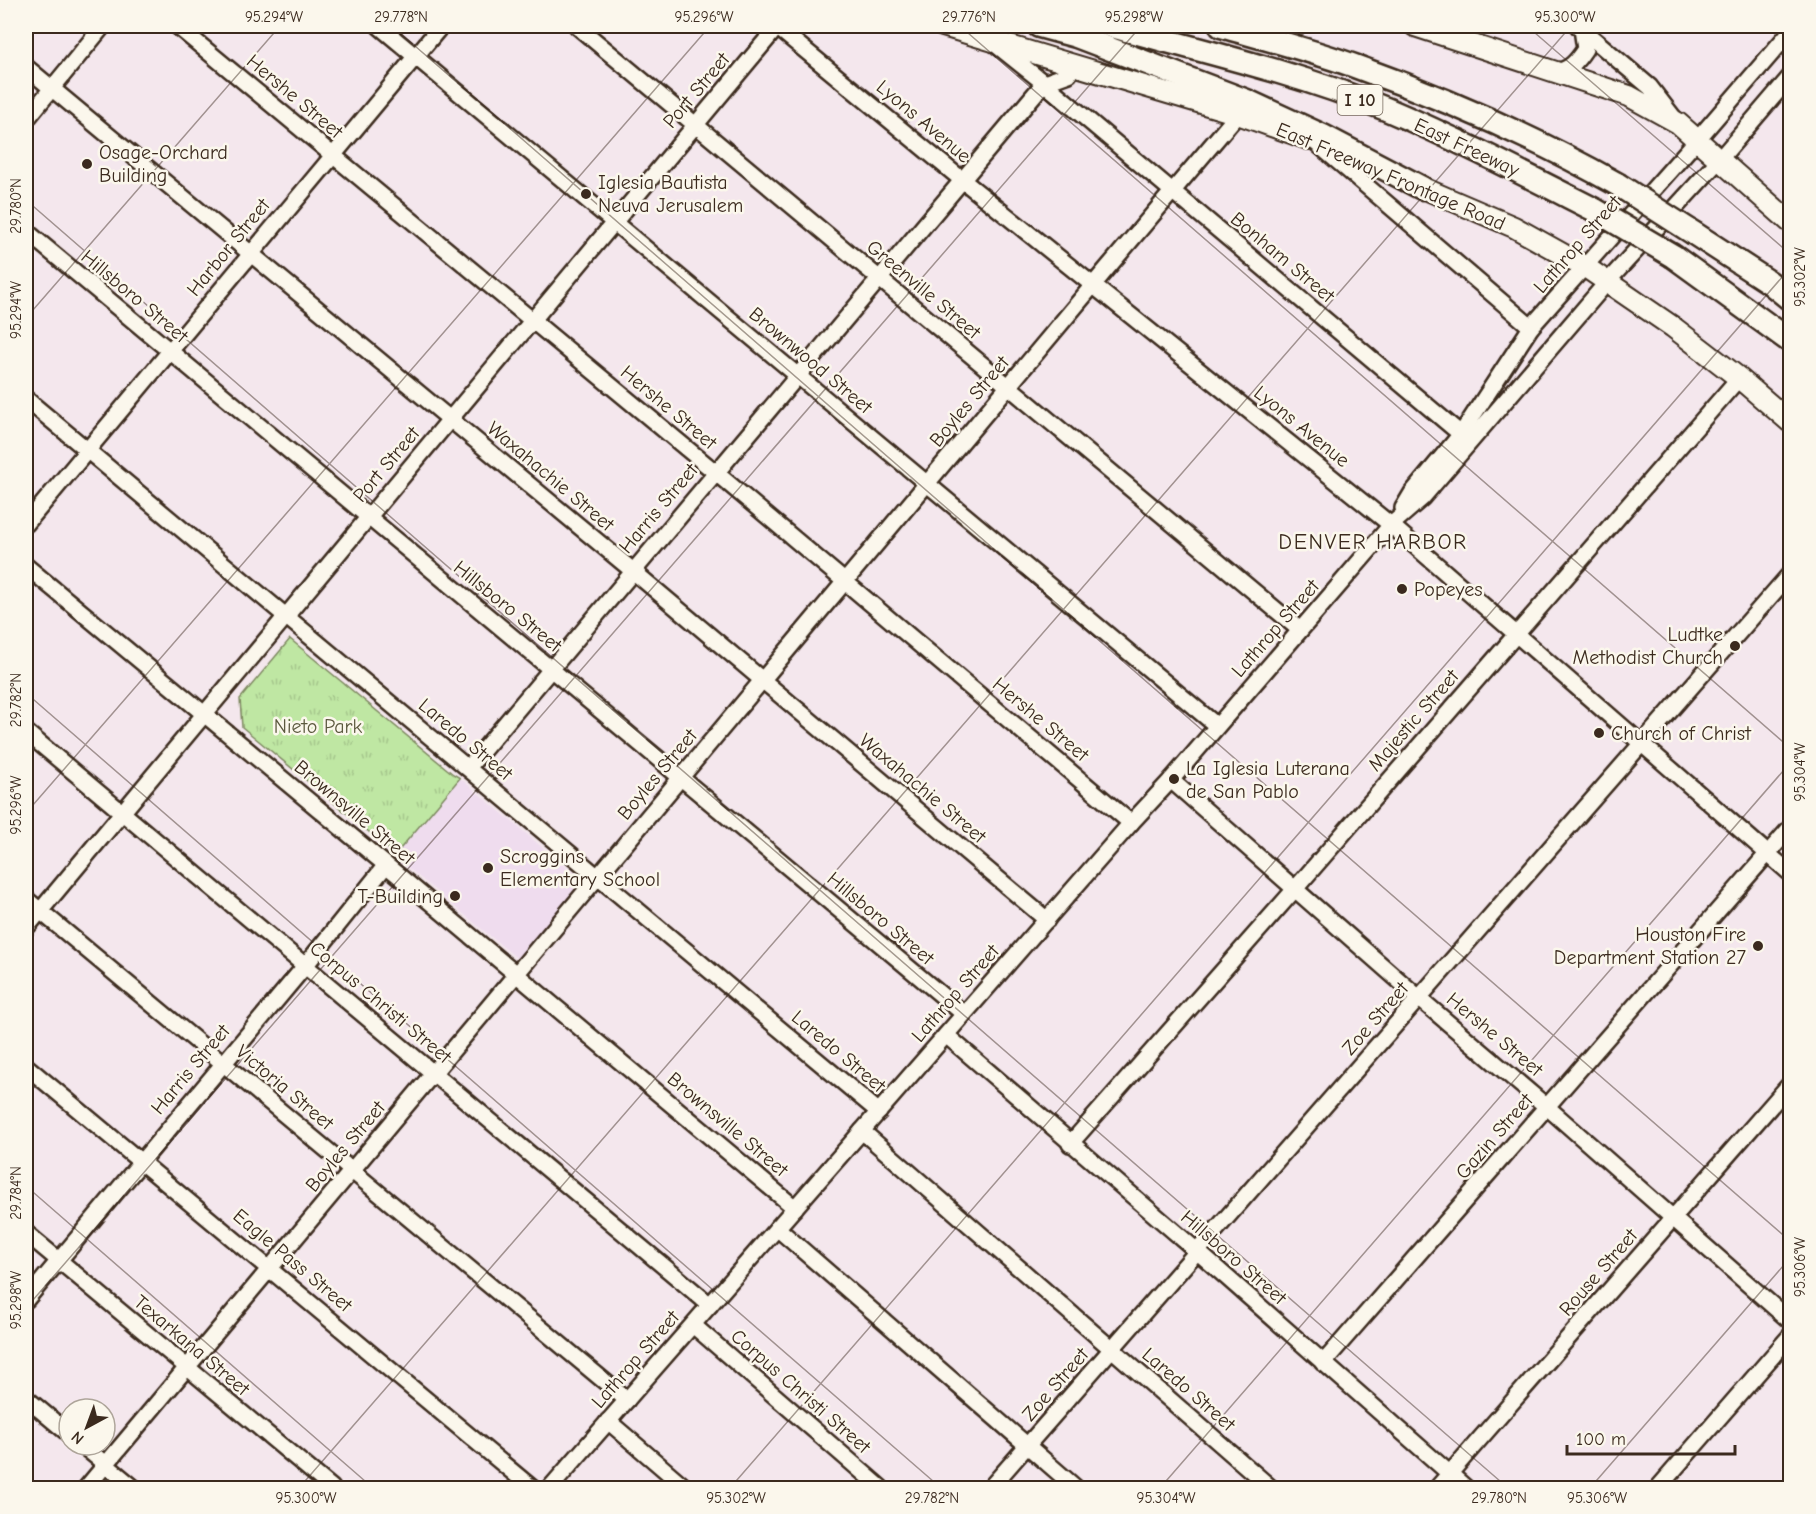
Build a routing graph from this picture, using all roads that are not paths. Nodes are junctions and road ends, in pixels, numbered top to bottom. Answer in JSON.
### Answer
{"nodes":[{"id":1,"x":103,"y":26,"type":"edge"},
{"id":2,"x":177,"y":26,"type":"edge"},
{"id":3,"x":379,"y":26,"type":"edge"},
{"id":4,"x":441,"y":26,"type":"edge"},
{"id":5,"x":577,"y":26,"type":"edge"},
{"id":6,"x":778,"y":26,"type":"edge"},
{"id":7,"x":943,"y":26,"type":"edge"},
{"id":8,"x":1039,"y":26,"type":"edge"},
{"id":9,"x":1111,"y":26,"type":"edge"},
{"id":10,"x":1221,"y":26,"type":"edge"},
{"id":11,"x":1415,"y":26,"type":"edge"},
{"id":12,"x":1580,"y":27,"type":"edge"},
{"id":13,"x":1791,"y":32,"type":"edge"},
{"id":14,"x":987,"y":38,"type":"junction"},
{"id":15,"x":415,"y":56,"type":"junction"},
{"id":16,"x":26,"y":67,"type":"edge"},
{"id":17,"x":1071,"y":69,"type":"junction"},
{"id":18,"x":1556,"y":72,"type":"junction"},
{"id":19,"x":1791,"y":77,"type":"edge"},
{"id":20,"x":1044,"y":83,"type":"junction"},
{"id":21,"x":51,"y":88,"type":"junction"},
{"id":22,"x":1069,"y":104,"type":"junction"},
{"id":23,"x":1238,"y":114,"type":"junction"},
{"id":24,"x":26,"y":120,"type":"edge"},
{"id":25,"x":1678,"y":123,"type":"junction"},
{"id":26,"x":695,"y":124,"type":"junction"},
{"id":27,"x":1697,"y":140,"type":"junction"},
{"id":28,"x":1314,"y":141,"type":"junction"},
{"id":29,"x":333,"y":155,"type":"junction"},
{"id":30,"x":1719,"y":160,"type":"junction"},
{"id":31,"x":961,"y":179,"type":"junction"},
{"id":32,"x":1422,"y":188,"type":"junction"},
{"id":33,"x":1172,"y":191,"type":"junction"},
{"id":34,"x":1791,"y":222,"type":"edge"},
{"id":35,"x":614,"y":223,"type":"junction"},
{"id":36,"x":26,"y":231,"type":"edge"},
{"id":37,"x":250,"y":253,"type":"junction"},
{"id":38,"x":1584,"y":266,"type":"junction"},
{"id":39,"x":878,"y":279,"type":"junction"},
{"id":40,"x":1608,"y":281,"type":"junction"},
{"id":41,"x":1093,"y":285,"type":"junction"},
{"id":42,"x":1791,"y":299,"type":"edge"},
{"id":43,"x":532,"y":320,"type":"junction"},
{"id":44,"x":1531,"y":327,"type":"junction"},
{"id":45,"x":1791,"y":341,"type":"edge"},
{"id":46,"x":170,"y":352,"type":"junction"},
{"id":47,"x":797,"y":375,"type":"junction"},
{"id":48,"x":1739,"y":378,"type":"junction"},
{"id":49,"x":1009,"y":386,"type":"junction"},
{"id":50,"x":26,"y":399,"type":"edge"},
{"id":51,"x":450,"y":420,"type":"junction"},
{"id":52,"x":1791,"y":422,"type":"edge"},
{"id":53,"x":1466,"y":438,"type":"junction"},
{"id":54,"x":87,"y":450,"type":"junction"},
{"id":55,"x":715,"y":472,"type":"junction"},
{"id":56,"x":927,"y":484,"type":"junction"},
{"id":57,"x":368,"y":518,"type":"junction"},
{"id":58,"x":26,"y":524,"type":"edge"},
{"id":59,"x":1391,"y":525,"type":"junction"},
{"id":60,"x":26,"y":566,"type":"edge"},
{"id":61,"x":633,"y":571,"type":"junction"},
{"id":62,"x":1791,"y":574,"type":"edge"},
{"id":63,"x":846,"y":582,"type":"junction"},
{"id":64,"x":285,"y":615,"type":"junction"},
{"id":65,"x":1300,"y":630,"type":"junction"},
{"id":66,"x":1517,"y":633,"type":"junction"},
{"id":67,"x":551,"y":668,"type":"junction"},
{"id":68,"x":763,"y":680,"type":"junction"},
{"id":69,"x":204,"y":713,"type":"junction"},
{"id":70,"x":1217,"y":726,"type":"junction"},
{"id":71,"x":26,"y":732,"type":"edge"},
{"id":72,"x":1642,"y":744,"type":"junction"},
{"id":73,"x":468,"y":768,"type":"junction"},
{"id":74,"x":681,"y":778,"type":"junction"},
{"id":75,"x":1172,"y":780,"type":"junction"},
{"id":76,"x":122,"y":812,"type":"junction"},
{"id":77,"x":1131,"y":823,"type":"junction"},
{"id":78,"x":1791,"y":828,"type":"edge"},
{"id":79,"x":1769,"y":853,"type":"junction"},
{"id":80,"x":386,"y":865,"type":"junction"},
{"id":81,"x":1791,"y":873,"type":"edge"},
{"id":82,"x":598,"y":877,"type":"junction"},
{"id":83,"x":1295,"y":889,"type":"junction"},
{"id":84,"x":26,"y":899,"type":"edge"},
{"id":85,"x":40,"y":911,"type":"junction"},
{"id":86,"x":1047,"y":920,"type":"junction"},
{"id":87,"x":26,"y":928,"type":"edge"},
{"id":88,"x":304,"y":966,"type":"junction"},
{"id":89,"x":516,"y":974,"type":"junction"},
{"id":90,"x":1420,"y":999,"type":"junction"},
{"id":91,"x":964,"y":1014,"type":"junction"},
{"id":92,"x":946,"y":1035,"type":"junction"},
{"id":93,"x":224,"y":1063,"type":"junction"},
{"id":94,"x":26,"y":1065,"type":"edge"},
{"id":95,"x":433,"y":1073,"type":"junction"},
{"id":96,"x":1791,"y":1084,"type":"edge"},
{"id":97,"x":1547,"y":1107,"type":"junction"},
{"id":98,"x":879,"y":1112,"type":"junction"},
{"id":99,"x":862,"y":1131,"type":"junction"},
{"id":100,"x":1070,"y":1144,"type":"junction"},
{"id":101,"x":141,"y":1160,"type":"junction"},
{"id":102,"x":351,"y":1172,"type":"junction"},
{"id":103,"x":795,"y":1208,"type":"junction"},
{"id":104,"x":1673,"y":1219,"type":"junction"},
{"id":105,"x":777,"y":1228,"type":"junction"},
{"id":106,"x":26,"y":1233,"type":"edge"},
{"id":107,"x":1198,"y":1252,"type":"junction"},
{"id":108,"x":58,"y":1260,"type":"junction"},
{"id":109,"x":271,"y":1269,"type":"junction"},
{"id":110,"x":26,"y":1300,"type":"edge"},
{"id":111,"x":710,"y":1305,"type":"junction"},
{"id":112,"x":1791,"y":1322,"type":"edge"},
{"id":113,"x":693,"y":1325,"type":"junction"},
{"id":114,"x":1791,"y":1336,"type":"edge"},
{"id":115,"x":1113,"y":1349,"type":"junction"},
{"id":116,"x":1323,"y":1363,"type":"junction"},
{"id":117,"x":188,"y":1369,"type":"junction"},
{"id":118,"x":26,"y":1398,"type":"edge"},
{"id":119,"x":627,"y":1400,"type":"junction"},
{"id":120,"x":608,"y":1421,"type":"junction"},
{"id":121,"x":57,"y":1424,"type":"edge"},
{"id":122,"x":1028,"y":1446,"type":"junction"},
{"id":123,"x":96,"y":1457,"type":"edge"},
{"id":124,"x":106,"y":1465,"type":"junction"},
{"id":125,"x":1449,"y":1474,"type":"junction"},
{"id":126,"x":86,"y":1488,"type":"edge"},
{"id":127,"x":134,"y":1488,"type":"edge"},
{"id":128,"x":332,"y":1488,"type":"edge"},
{"id":129,"x":532,"y":1488,"type":"edge"},
{"id":130,"x":550,"y":1488,"type":"edge"},
{"id":131,"x":686,"y":1488,"type":"edge"},
{"id":132,"x":881,"y":1488,"type":"edge"},
{"id":133,"x":990,"y":1488,"type":"edge"},
{"id":134,"x":1076,"y":1488,"type":"edge"},
{"id":135,"x":1271,"y":1488,"type":"edge"},
{"id":136,"x":1437,"y":1488,"type":"edge"},
{"id":137,"x":1466,"y":1488,"type":"edge"},
{"id":138,"x":1658,"y":1488,"type":"edge"}],
"edges":[{"from":1,"to":21,"type":"street"},
{"from":2,"to":29,"type":"street","name":"Hershe Street"},
{"from":3,"to":15,"type":"street","name":"Brownwood Street"},
{"from":4,"to":15,"type":"street","name":"Harbor Street"},
{"from":5,"to":26,"type":"street","name":"Greenville Street"},
{"from":6,"to":26,"type":"street","name":"Port Street"},
{"from":6,"to":31,"type":"street","name":"Lyons Avenue"},
{"from":7,"to":14,"type":"main road","name":"East Freeway Frontage Road"},
{"from":8,"to":32,"type":"highway"},
{"from":9,"to":45,"type":"highway","name":"East Freeway","number":"I 10","bridge":true},
{"from":10,"to":42,"type":"highway","name":"East Freeway","number":"I 10","bridge":true},
{"from":11,"to":18,"type":"main road"},
{"from":12,"to":18,"type":"street"},
{"from":12,"to":25,"type":"street"},
{"from":13,"to":27,"type":"street","name":"Lathrop Street"},
{"from":14,"to":17,"type":"main road","name":"East Freeway Frontage Road"},
{"from":14,"to":20,"type":"street","name":"Bonham Street"},
{"from":15,"to":29,"type":"street","name":"Harbor Street"},
{"from":15,"to":35,"type":"street","name":"Brownwood Street"},
{"from":16,"to":21,"type":"street","name":"Waxahachie Street"},
{"from":17,"to":20,"type":"street"},
{"from":17,"to":22,"type":"street"},
{"from":17,"to":23,"type":"main road","name":"East Freeway Frontage Road"},
{"from":18,"to":25,"type":"main road"},
{"from":19,"to":30,"type":"street","name":"Lathrop Street"},
{"from":20,"to":22,"type":"street","name":"Bonham Street"},
{"from":20,"to":31,"type":"street","name":"Harris Street"},
{"from":21,"to":24,"type":"street"},
{"from":21,"to":37,"type":"street","name":"Waxahachie Street"},
{"from":22,"to":33,"type":"street","name":"Bonham Street"},
{"from":23,"to":28,"type":"main road","name":"East Freeway Frontage Road"},
{"from":23,"to":33,"type":"street","name":"Boyles Street"},
{"from":25,"to":27,"type":"main road"},
{"from":26,"to":35,"type":"street","name":"Port Street"},
{"from":26,"to":39,"type":"street","name":"Greenville Street"},
{"from":27,"to":30,"type":"main road"},
{"from":27,"to":38,"type":"street","name":"Lathrop Street"},
{"from":28,"to":32,"type":"main road","name":"East Freeway Frontage Road"},
{"from":28,"to":44,"type":"street"},
{"from":29,"to":37,"type":"street","name":"Harbor Street"},
{"from":29,"to":43,"type":"street","name":"Hershe Street"},
{"from":30,"to":34,"type":"main road"},
{"from":30,"to":40,"type":"street","name":"Lathrop Street"},
{"from":31,"to":39,"type":"street","name":"Harris Street"},
{"from":31,"to":41,"type":"street","name":"Lyons Avenue"},
{"from":32,"to":38,"type":"main road","name":"East Freeway Frontage Road"},
{"from":33,"to":41,"type":"street","name":"Boyles Street"},
{"from":33,"to":53,"type":"street","name":"Bonham Street"},
{"from":35,"to":43,"type":"street","name":"Port Street"},
{"from":35,"to":47,"type":"street","name":"Brownwood Street"},
{"from":36,"to":46,"type":"street","name":"Hillsboro Street"},
{"from":37,"to":46,"type":"street","name":"Harbor Street"},
{"from":37,"to":51,"type":"street","name":"Waxahachie Street"},
{"from":38,"to":40,"type":"main road","name":"East Freeway Frontage Road"},
{"from":38,"to":44,"type":"street","name":"Lathrop Street"},
{"from":39,"to":47,"type":"street","name":"Harris Street"},
{"from":39,"to":49,"type":"street","name":"Greenville Street"},
{"from":40,"to":48,"type":"main road","name":"East Freeway Frontage Road"},
{"from":40,"to":53,"type":"street","name":"Lathrop Street"},
{"from":41,"to":49,"type":"street","name":"Boyles Street"},
{"from":41,"to":59,"type":"street","name":"Lyons Avenue"},
{"from":43,"to":51,"type":"street","name":"Port Street"},
{"from":43,"to":55,"type":"street","name":"Hershe Street"},
{"from":44,"to":53,"type":"street","name":"Lathrop Street"},
{"from":46,"to":54,"type":"street","name":"Harbor Street"},
{"from":46,"to":57,"type":"street","name":"Hillsboro Street"},
{"from":47,"to":55,"type":"street","name":"Harris Street"},
{"from":47,"to":56,"type":"street","name":"Brownwood Street"},
{"from":48,"to":52,"type":"main road","name":"East Freeway Frontage Road"},
{"from":48,"to":66,"type":"street","name":"Majestic Street"},
{"from":49,"to":56,"type":"street","name":"Boyles Street"},
{"from":49,"to":65,"type":"street","name":"Greenville Street"},
{"from":50,"to":54,"type":"street","name":"Laredo Street"},
{"from":51,"to":57,"type":"street","name":"Port Street"},
{"from":51,"to":61,"type":"street","name":"Waxahachie Street"},
{"from":53,"to":59,"type":"street","name":"Lathrop Street"},
{"from":54,"to":58,"type":"street","name":"Harbor Street"},
{"from":54,"to":64,"type":"street","name":"Laredo Street"},
{"from":55,"to":61,"type":"street","name":"Harris Street"},
{"from":55,"to":63,"type":"street","name":"Hershe Street"},
{"from":56,"to":63,"type":"street","name":"Boyles Street"},
{"from":56,"to":70,"type":"street","name":"Brownwood Street"},
{"from":57,"to":64,"type":"street","name":"Port Street"},
{"from":57,"to":67,"type":"street","name":"Hillsboro Street"},
{"from":59,"to":65,"type":"street","name":"Lathrop Street"},
{"from":59,"to":66,"type":"street","name":"Lyons Avenue"},
{"from":60,"to":69,"type":"street","name":"Brownsville Street"},
{"from":61,"to":67,"type":"street","name":"Harris Street"},
{"from":61,"to":68,"type":"street","name":"Waxahachie Street"},
{"from":62,"to":72,"type":"street","name":"Zoe Street"},
{"from":63,"to":68,"type":"street","name":"Boyles Street"},
{"from":63,"to":77,"type":"street","name":"Hershe Street"},
{"from":64,"to":69,"type":"street","name":"Port Street"},
{"from":64,"to":73,"type":"street","name":"Laredo Street"},
{"from":65,"to":70,"type":"street","name":"Lathrop Street"},
{"from":66,"to":72,"type":"street","name":"Lyons Avenue"},
{"from":66,"to":83,"type":"street","name":"Majestic Street"},
{"from":67,"to":73,"type":"street","name":"Harris Street"},
{"from":67,"to":74,"type":"street","name":"Hillsboro Street"},
{"from":68,"to":74,"type":"street","name":"Boyles Street"},
{"from":68,"to":86,"type":"street","name":"Waxahachie Street"},
{"from":69,"to":76,"type":"street","name":"Port Street"},
{"from":69,"to":80,"type":"street","name":"Brownsville Street"},
{"from":70,"to":75,"type":"street","name":"Lathrop Street"},
{"from":71,"to":76,"type":"street","name":"Corpus Christi Street"},
{"from":72,"to":79,"type":"street","name":"Lyons Avenue"},
{"from":72,"to":90,"type":"street","name":"Zoe Street"},
{"from":73,"to":82,"type":"street","name":"Laredo Street"},
{"from":74,"to":82,"type":"street","name":"Boyles Street"},
{"from":74,"to":91,"type":"street","name":"Hillsboro Street"},
{"from":75,"to":77,"type":"street","name":"Lathrop Street"},
{"from":75,"to":83,"type":"street","name":"Hershe Street"},
{"from":76,"to":85,"type":"street","name":"Port Street"},
{"from":76,"to":88,"type":"street","name":"Corpus Christi Street"},
{"from":77,"to":86,"type":"street","name":"Lathrop Street"},
{"from":78,"to":79,"type":"street","name":"Gazin Street"},
{"from":79,"to":81,"type":"street","name":"Lyons Avenue"},
{"from":79,"to":97,"type":"street","name":"Gazin Street"},
{"from":80,"to":88,"type":"street","name":"Harris Street"},
{"from":80,"to":89,"type":"street","name":"Brownsville Street"},
{"from":82,"to":89,"type":"street","name":"Boyles Street"},
{"from":82,"to":98,"type":"street","name":"Laredo Street"},
{"from":83,"to":90,"type":"street","name":"Hershe Street"},
{"from":83,"to":100,"type":"street","name":"Majestic Street"},
{"from":84,"to":85,"type":"street","name":"Victoria Street"},
{"from":85,"to":87,"type":"street","name":"Port Street"},
{"from":85,"to":93,"type":"street","name":"Victoria Street"},
{"from":86,"to":91,"type":"street","name":"Lathrop Street"},
{"from":88,"to":93,"type":"street","name":"Harris Street"},
{"from":88,"to":95,"type":"street","name":"Corpus Christi Street"},
{"from":89,"to":95,"type":"street","name":"Boyles Street"},
{"from":89,"to":103,"type":"street","name":"Brownsville Street"},
{"from":90,"to":97,"type":"street","name":"Hershe Street"},
{"from":90,"to":107,"type":"street","name":"Zoe Street"},
{"from":91,"to":92,"type":"street","name":"Lathrop Street"},
{"from":92,"to":98,"type":"street","name":"Lathrop Street"},
{"from":92,"to":100,"type":"street","name":"Hillsboro Street"},
{"from":93,"to":101,"type":"street","name":"Harris Street"},
{"from":93,"to":102,"type":"street","name":"Victoria Street"},
{"from":94,"to":101,"type":"street","name":"Eagle Pass Street"},
{"from":95,"to":102,"type":"street","name":"Boyles Street"},
{"from":95,"to":111,"type":"street","name":"Corpus Christi Street"},
{"from":96,"to":104,"type":"street","name":"Rouse Street"},
{"from":97,"to":104,"type":"street","name":"Hershe Street"},
{"from":97,"to":116,"type":"street","name":"Gazin Street"},
{"from":98,"to":99,"type":"street","name":"Lathrop Street"},
{"from":99,"to":103,"type":"street","name":"Lathrop Street"},
{"from":99,"to":115,"type":"street","name":"Laredo Street"},
{"from":100,"to":107,"type":"street","name":"Hillsboro Street"},
{"from":101,"to":108,"type":"street","name":"Harris Street"},
{"from":101,"to":109,"type":"street","name":"Eagle Pass Street"},
{"from":102,"to":109,"type":"street","name":"Boyles Street"},
{"from":102,"to":119,"type":"street","name":"Victoria Street"},
{"from":103,"to":105,"type":"street","name":"Lathrop Street"},
{"from":104,"to":112,"type":"street","name":"Hershe Street"},
{"from":104,"to":125,"type":"street","name":"Rouse Street"},
{"from":105,"to":111,"type":"street","name":"Lathrop Street"},
{"from":105,"to":122,"type":"street"},
{"from":106,"to":108,"type":"street","name":"Texarkana Street"},
{"from":107,"to":115,"type":"street","name":"Zoe Street"},
{"from":107,"to":116,"type":"street","name":"Hillsboro Street"},
{"from":108,"to":110,"type":"street","name":"Harris Street"},
{"from":108,"to":117,"type":"street","name":"Texarkana Street"},
{"from":109,"to":117,"type":"street","name":"Boyles Street"},
{"from":109,"to":129,"type":"street","name":"Eagle Pass Street"},
{"from":111,"to":113,"type":"street","name":"Lathrop Street"},
{"from":113,"to":119,"type":"street","name":"Lathrop Street"},
{"from":113,"to":132,"type":"street","name":"Corpus Christi Street"},
{"from":114,"to":138,"type":"street"},
{"from":115,"to":122,"type":"street","name":"Zoe Street"},
{"from":115,"to":135,"type":"street","name":"Laredo Street"},
{"from":116,"to":125,"type":"street","name":"Hillsboro Street"},
{"from":117,"to":124,"type":"street","name":"Boyles Street"},
{"from":117,"to":128,"type":"street","name":"Texarkana Street"},
{"from":118,"to":121,"type":"street"},
{"from":119,"to":120,"type":"street","name":"Lathrop Street"},
{"from":120,"to":130,"type":"street","name":"Lathrop Street"},
{"from":120,"to":131,"type":"street"},
{"from":122,"to":133,"type":"street","name":"Zoe Street"},
{"from":122,"to":134,"type":"street"},
{"from":123,"to":124,"type":"street"},
{"from":124,"to":126,"type":"street","name":"Boyles Street"},
{"from":124,"to":127,"type":"street"},
{"from":125,"to":136,"type":"street","name":"Rouse Street"},
{"from":125,"to":137,"type":"street","name":"Hillsboro Street"}]}
